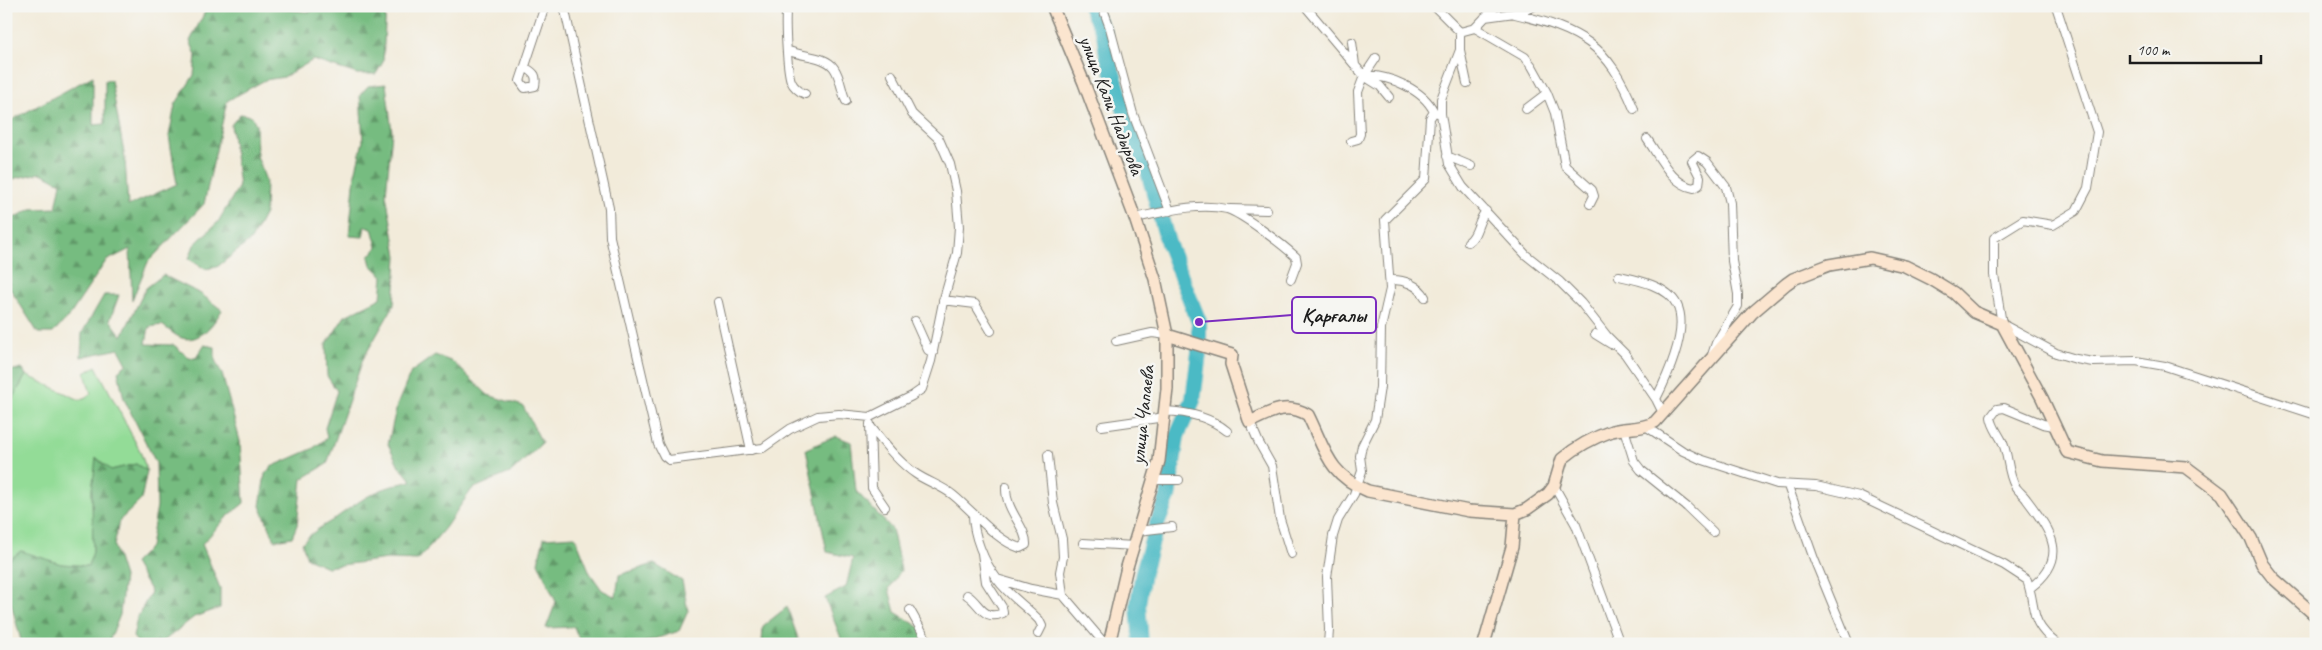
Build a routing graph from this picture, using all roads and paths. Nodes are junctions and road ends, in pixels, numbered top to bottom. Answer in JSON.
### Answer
{"nodes":[{"id":1,"x":545,"y":6,"type":"edge"},
{"id":2,"x":564,"y":6,"type":"edge"},
{"id":3,"x":787,"y":6,"type":"edge"},
{"id":4,"x":1052,"y":6,"type":"edge"},
{"id":5,"x":1102,"y":6,"type":"edge"},
{"id":6,"x":1305,"y":6,"type":"edge"},
{"id":7,"x":1434,"y":6,"type":"edge"},
{"id":8,"x":1534,"y":6,"type":"edge"},
{"id":9,"x":2056,"y":6,"type":"edge"},
{"id":10,"x":1490,"y":10,"type":"edge"},
{"id":11,"x":1515,"y":14,"type":"junction"},
{"id":12,"x":1475,"y":28,"type":"junction"},
{"id":13,"x":1460,"y":32,"type":"junction"},
{"id":14,"x":1352,"y":42,"type":"dead end"},
{"id":15,"x":787,"y":50,"type":"junction"},
{"id":16,"x":1460,"y":50,"type":"junction"},
{"id":17,"x":1376,"y":58,"type":"dead end"},
{"id":18,"x":1355,"y":65,"type":"junction"},
{"id":19,"x":526,"y":68,"type":"dead end"},
{"id":20,"x":892,"y":75,"type":"dead end"},
{"id":21,"x":1364,"y":76,"type":"junction"},
{"id":22,"x":1466,"y":83,"type":"dead end"},
{"id":23,"x":1547,"y":93,"type":"junction"},
{"id":24,"x":804,"y":94,"type":"dead end"},
{"id":25,"x":1389,"y":97,"type":"dead end"},
{"id":26,"x":846,"y":101,"type":"dead end"},
{"id":27,"x":1526,"y":109,"type":"dead end"},
{"id":28,"x":1634,"y":109,"type":"dead end"},
{"id":29,"x":1437,"y":113,"type":"junction"},
{"id":30,"x":1647,"y":139,"type":"dead end"},
{"id":31,"x":1351,"y":141,"type":"dead end"},
{"id":32,"x":1447,"y":156,"type":"junction"},
{"id":33,"x":1471,"y":166,"type":"dead end"},
{"id":34,"x":1590,"y":204,"type":"dead end"},
{"id":35,"x":1228,"y":210,"type":"junction"},
{"id":36,"x":1267,"y":210,"type":"dead end"},
{"id":37,"x":1169,"y":211,"type":"junction"},
{"id":38,"x":1486,"y":211,"type":"junction"},
{"id":39,"x":1135,"y":218,"type":"junction"},
{"id":40,"x":1468,"y":242,"type":"dead end"},
{"id":41,"x":1619,"y":276,"type":"dead end"},
{"id":42,"x":1291,"y":279,"type":"dead end"},
{"id":43,"x":1390,"y":280,"type":"junction"},
{"id":44,"x":1425,"y":297,"type":"dead end"},
{"id":45,"x":943,"y":300,"type":"junction"},
{"id":46,"x":718,"y":302,"type":"dead end"},
{"id":47,"x":915,"y":321,"type":"dead end"},
{"id":48,"x":2002,"y":324,"type":"junction"},
{"id":49,"x":991,"y":331,"type":"dead end"},
{"id":50,"x":1595,"y":334,"type":"dead end"},
{"id":51,"x":1167,"y":335,"type":"junction"},
{"id":52,"x":1116,"y":341,"type":"dead end"},
{"id":53,"x":1616,"y":345,"type":"junction"},
{"id":54,"x":933,"y":353,"type":"junction"},
{"id":55,"x":1711,"y":357,"type":"junction"},
{"id":56,"x":1656,"y":399,"type":"junction"},
{"id":57,"x":1663,"y":413,"type":"junction"},
{"id":58,"x":1165,"y":414,"type":"junction"},
{"id":59,"x":2316,"y":415,"type":"edge"},
{"id":60,"x":870,"y":417,"type":"junction"},
{"id":61,"x":1250,"y":421,"type":"junction"},
{"id":62,"x":870,"y":426,"type":"junction"},
{"id":63,"x":1102,"y":426,"type":"dead end"},
{"id":64,"x":2054,"y":426,"type":"junction"},
{"id":65,"x":1646,"y":427,"type":"junction"},
{"id":66,"x":1624,"y":429,"type":"junction"},
{"id":67,"x":1228,"y":431,"type":"dead end"},
{"id":68,"x":751,"y":450,"type":"junction"},
{"id":69,"x":1048,"y":455,"type":"dead end"},
{"id":70,"x":1159,"y":480,"type":"junction"},
{"id":71,"x":1179,"y":480,"type":"dead end"},
{"id":72,"x":1357,"y":486,"type":"junction"},
{"id":73,"x":1554,"y":486,"type":"junction"},
{"id":74,"x":1788,"y":486,"type":"junction"},
{"id":75,"x":1006,"y":487,"type":"dead end"},
{"id":76,"x":885,"y":507,"type":"dead end"},
{"id":77,"x":973,"y":514,"type":"junction"},
{"id":78,"x":1515,"y":514,"type":"junction"},
{"id":79,"x":1172,"y":527,"type":"dead end"},
{"id":80,"x":1144,"y":530,"type":"junction"},
{"id":81,"x":1712,"y":532,"type":"dead end"},
{"id":82,"x":1082,"y":543,"type":"dead end"},
{"id":83,"x":1134,"y":546,"type":"junction"},
{"id":84,"x":982,"y":551,"type":"junction"},
{"id":85,"x":1291,"y":554,"type":"dead end"},
{"id":86,"x":996,"y":578,"type":"junction"},
{"id":87,"x":2030,"y":588,"type":"junction"},
{"id":88,"x":967,"y":595,"type":"dead end"},
{"id":89,"x":1064,"y":595,"type":"junction"},
{"id":90,"x":910,"y":610,"type":"dead end"},
{"id":91,"x":2316,"y":616,"type":"edge"},
{"id":92,"x":1038,"y":634,"type":"dead end"},
{"id":93,"x":929,"y":644,"type":"edge"},
{"id":94,"x":1107,"y":644,"type":"edge"},
{"id":95,"x":1328,"y":644,"type":"edge"},
{"id":96,"x":1484,"y":644,"type":"edge"},
{"id":97,"x":1620,"y":644,"type":"edge"},
{"id":98,"x":1849,"y":644,"type":"edge"},
{"id":99,"x":2057,"y":644,"type":"edge"}],
"edges":[{"from":1,"to":19,"type":"street"},
{"from":2,"to":68,"type":"street"},
{"from":3,"to":15,"type":"street"},
{"from":4,"to":39,"type":"street","name":"улица Кали Надырова"},
{"from":5,"to":37,"type":"street"},
{"from":6,"to":18,"type":"street"},
{"from":7,"to":13,"type":"street"},
{"from":8,"to":11,"type":"street"},
{"from":9,"to":48,"type":"street"},
{"from":10,"to":11,"type":"street"},
{"from":10,"to":12,"type":"street"},
{"from":11,"to":28,"type":"street"},
{"from":12,"to":13,"type":"street"},
{"from":12,"to":23,"type":"street"},
{"from":13,"to":16,"type":"street"},
{"from":14,"to":18,"type":"street"},
{"from":15,"to":24,"type":"street"},
{"from":15,"to":26,"type":"street"},
{"from":16,"to":22,"type":"street"},
{"from":16,"to":29,"type":"street"},
{"from":17,"to":21,"type":"street"},
{"from":18,"to":21,"type":"street"},
{"from":20,"to":45,"type":"street"},
{"from":21,"to":25,"type":"street"},
{"from":21,"to":29,"type":"street"},
{"from":21,"to":31,"type":"street"},
{"from":23,"to":27,"type":"street"},
{"from":23,"to":34,"type":"street"},
{"from":29,"to":32,"type":"street"},
{"from":29,"to":43,"type":"street"},
{"from":30,"to":55,"type":"street"},
{"from":32,"to":33,"type":"street"},
{"from":32,"to":38,"type":"street"},
{"from":35,"to":36,"type":"street"},
{"from":35,"to":37,"type":"street"},
{"from":35,"to":42,"type":"street"},
{"from":37,"to":39,"type":"street"},
{"from":38,"to":40,"type":"street"},
{"from":38,"to":53,"type":"street"},
{"from":39,"to":51,"type":"street","name":"улица Чапаева"},
{"from":41,"to":56,"type":"street"},
{"from":43,"to":44,"type":"street"},
{"from":43,"to":72,"type":"street"},
{"from":45,"to":49,"type":"street"},
{"from":45,"to":54,"type":"street"},
{"from":46,"to":68,"type":"street"},
{"from":47,"to":54,"type":"street"},
{"from":48,"to":55,"type":"street"},
{"from":48,"to":59,"type":"street"},
{"from":48,"to":64,"type":"street"},
{"from":50,"to":53,"type":"street"},
{"from":51,"to":52,"type":"street"},
{"from":51,"to":58,"type":"street","name":"улица Чапаева"},
{"from":51,"to":61,"type":"street"},
{"from":53,"to":56,"type":"street"},
{"from":54,"to":60,"type":"street"},
{"from":55,"to":57,"type":"street"},
{"from":56,"to":57,"type":"street"},
{"from":57,"to":65,"type":"street"},
{"from":58,"to":63,"type":"street"},
{"from":58,"to":67,"type":"street"},
{"from":58,"to":70,"type":"street","name":"улица Чапаева"},
{"from":60,"to":62,"type":"street"},
{"from":60,"to":68,"type":"street"},
{"from":61,"to":72,"type":"street"},
{"from":61,"to":85,"type":"street"},
{"from":62,"to":76,"type":"street"},
{"from":62,"to":77,"type":"street"},
{"from":64,"to":87,"type":"street"},
{"from":64,"to":91,"type":"street"},
{"from":65,"to":66,"type":"street"},
{"from":65,"to":74,"type":"street"},
{"from":66,"to":73,"type":"street"},
{"from":66,"to":81,"type":"street"},
{"from":69,"to":89,"type":"street"},
{"from":70,"to":71,"type":"street"},
{"from":70,"to":80,"type":"street","name":"улица Чапаева"},
{"from":72,"to":78,"type":"street"},
{"from":72,"to":95,"type":"street"},
{"from":73,"to":78,"type":"street"},
{"from":73,"to":97,"type":"street"},
{"from":74,"to":87,"type":"street"},
{"from":74,"to":98,"type":"street"},
{"from":75,"to":77,"type":"street"},
{"from":77,"to":84,"type":"street"},
{"from":78,"to":96,"type":"street"},
{"from":79,"to":80,"type":"street"},
{"from":80,"to":83,"type":"street","name":"улица Чапаева"},
{"from":82,"to":83,"type":"street"},
{"from":83,"to":94,"type":"street","name":"улица Чапаева"},
{"from":84,"to":86,"type":"street"},
{"from":84,"to":88,"type":"street"},
{"from":86,"to":89,"type":"street"},
{"from":86,"to":92,"type":"street"},
{"from":87,"to":99,"type":"street"},
{"from":89,"to":94,"type":"street"},
{"from":90,"to":93,"type":"street"}]}
